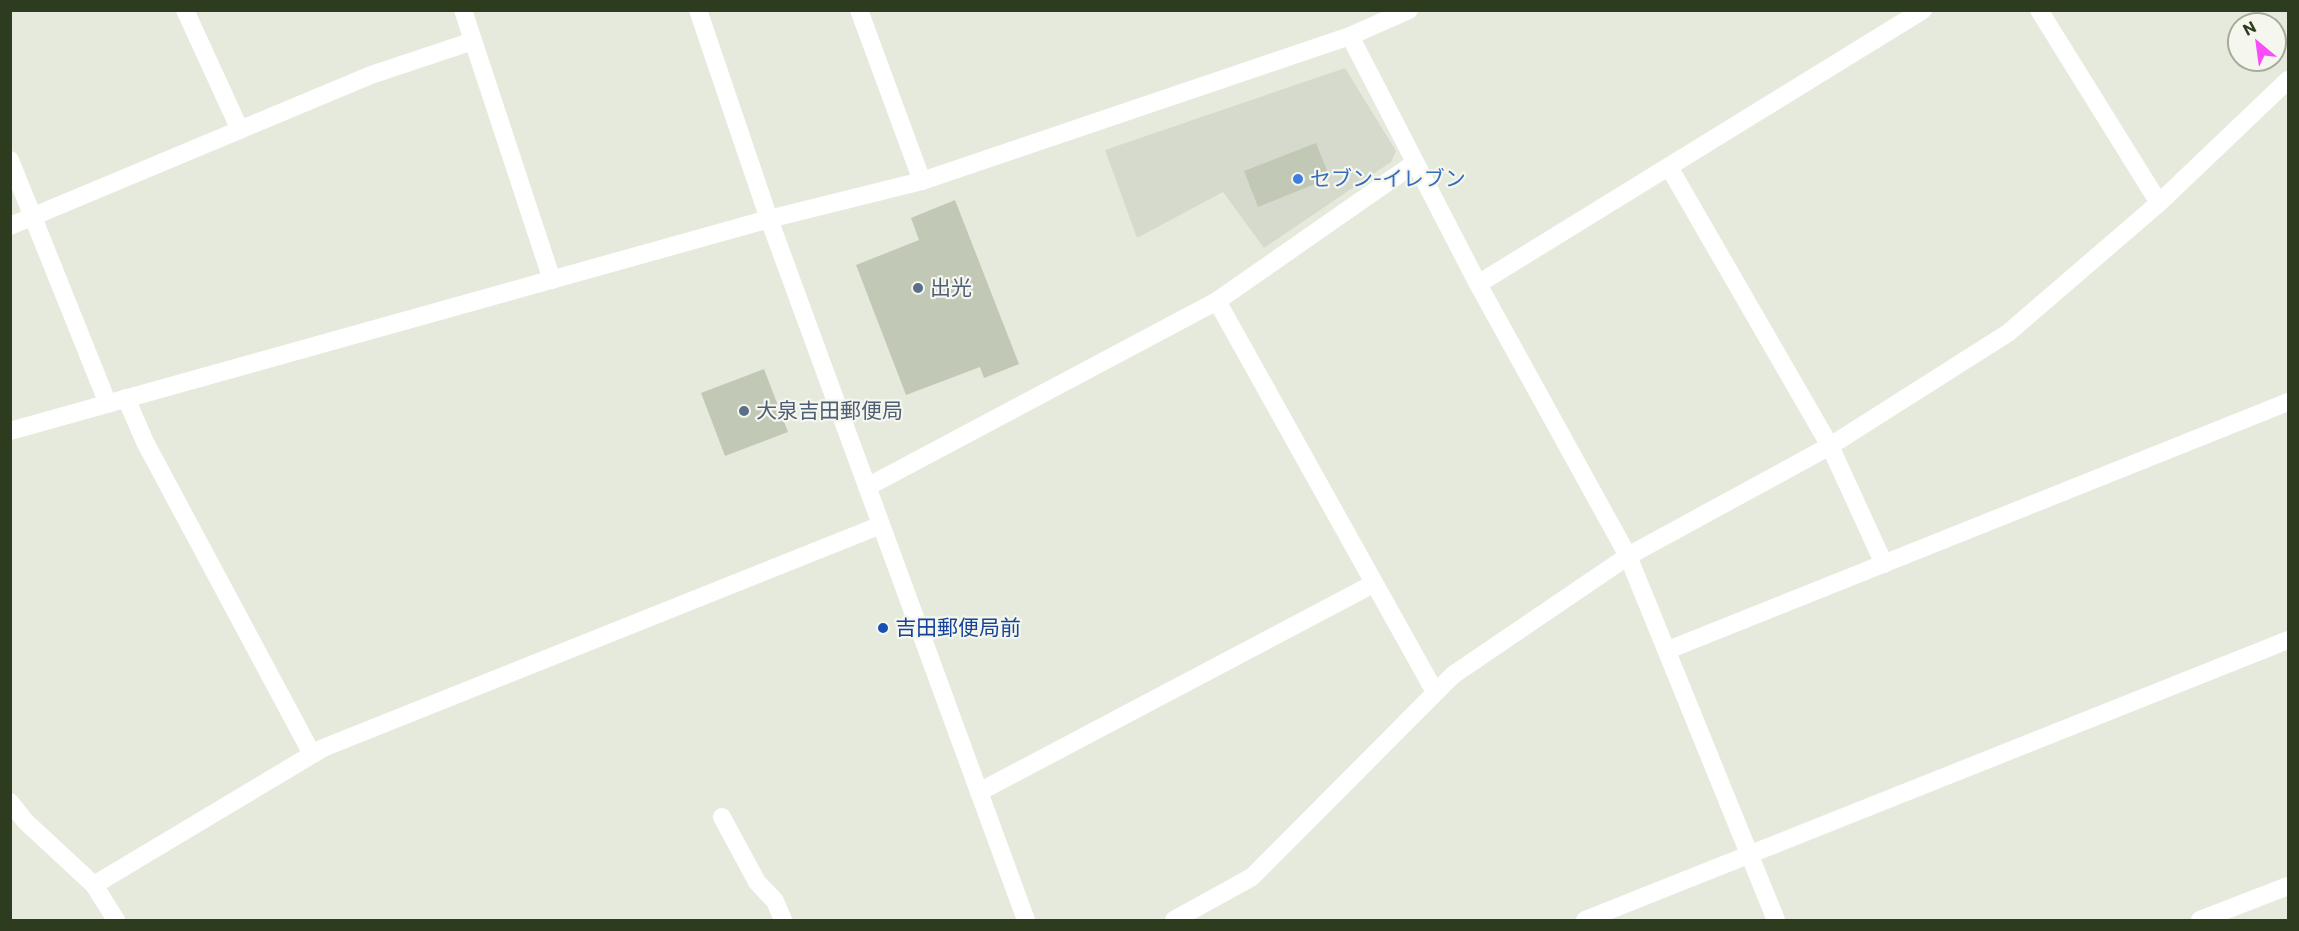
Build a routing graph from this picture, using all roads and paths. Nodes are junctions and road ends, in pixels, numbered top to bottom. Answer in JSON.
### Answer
{"nodes":[{"id":1,"x":185,"y":10,"type":"edge"},
{"id":2,"x":463,"y":10,"type":"edge"},
{"id":3,"x":698,"y":10,"type":"edge"},
{"id":4,"x":859,"y":10,"type":"edge"},
{"id":5,"x":1409,"y":10,"type":"edge"},
{"id":6,"x":1923,"y":10,"type":"edge"},
{"id":7,"x":2039,"y":10,"type":"edge"},
{"id":8,"x":1350,"y":36,"type":"junction"},
{"id":9,"x":473,"y":41,"type":"junction"},
{"id":10,"x":2289,"y":80,"type":"edge"},
{"id":11,"x":240,"y":130,"type":"junction"},
{"id":12,"x":10,"y":160,"type":"edge"},
{"id":13,"x":1415,"y":163,"type":"junction"},
{"id":14,"x":1669,"y":167,"type":"junction"},
{"id":15,"x":922,"y":181,"type":"junction"},
{"id":16,"x":2159,"y":202,"type":"junction"},
{"id":17,"x":33,"y":216,"type":"junction"},
{"id":18,"x":769,"y":219,"type":"junction"},
{"id":19,"x":10,"y":226,"type":"edge"},
{"id":20,"x":552,"y":280,"type":"junction"},
{"id":21,"x":1478,"y":284,"type":"junction"},
{"id":22,"x":1217,"y":301,"type":"junction"},
{"id":23,"x":126,"y":398,"type":"junction"},
{"id":24,"x":2289,"y":402,"type":"edge"},
{"id":25,"x":108,"y":404,"type":"junction"},
{"id":26,"x":10,"y":431,"type":"edge"},
{"id":27,"x":1830,"y":446,"type":"junction"},
{"id":28,"x":867,"y":488,"type":"junction"},
{"id":29,"x":881,"y":525,"type":"junction"},
{"id":30,"x":1628,"y":556,"type":"junction"},
{"id":31,"x":1884,"y":564,"type":"junction"},
{"id":32,"x":1373,"y":584,"type":"junction"},
{"id":33,"x":2289,"y":640,"type":"edge"},
{"id":34,"x":1668,"y":650,"type":"junction"},
{"id":35,"x":1435,"y":692,"type":"junction"},
{"id":36,"x":312,"y":754,"type":"junction"},
{"id":37,"x":979,"y":792,"type":"junction"},
{"id":38,"x":10,"y":802,"type":"edge"},
{"id":39,"x":722,"y":817,"type":"dead end"},
{"id":40,"x":18,"y":825,"type":"edge"},
{"id":41,"x":1751,"y":854,"type":"junction"},
{"id":42,"x":94,"y":885,"type":"junction"},
{"id":43,"x":2289,"y":885,"type":"edge"},
{"id":44,"x":116,"y":921,"type":"edge"},
{"id":45,"x":783,"y":921,"type":"edge"},
{"id":46,"x":1026,"y":921,"type":"edge"},
{"id":47,"x":1174,"y":921,"type":"edge"},
{"id":48,"x":1585,"y":921,"type":"edge"},
{"id":49,"x":1776,"y":921,"type":"edge"},
{"id":50,"x":2200,"y":921,"type":"edge"}],
"edges":[{"from":1,"to":11,"type":"street"},
{"from":2,"to":9,"type":"street"},
{"from":3,"to":18,"type":"street"},
{"from":4,"to":15,"type":"street"},
{"from":5,"to":8,"type":"street"},
{"from":6,"to":14,"type":"street"},
{"from":7,"to":16,"type":"street"},
{"from":8,"to":13,"type":"street"},
{"from":8,"to":15,"type":"street"},
{"from":9,"to":11,"type":"street"},
{"from":9,"to":20,"type":"street"},
{"from":10,"to":16,"type":"street"},
{"from":11,"to":17,"type":"street"},
{"from":12,"to":17,"type":"street"},
{"from":13,"to":21,"type":"street"},
{"from":13,"to":22,"type":"street"},
{"from":14,"to":21,"type":"street"},
{"from":14,"to":27,"type":"street"},
{"from":15,"to":18,"type":"street"},
{"from":16,"to":27,"type":"street"},
{"from":17,"to":19,"type":"street"},
{"from":17,"to":25,"type":"street"},
{"from":18,"to":20,"type":"street"},
{"from":18,"to":28,"type":"street"},
{"from":20,"to":23,"type":"street"},
{"from":21,"to":30,"type":"street"},
{"from":22,"to":28,"type":"street"},
{"from":22,"to":32,"type":"street"},
{"from":23,"to":25,"type":"street"},
{"from":23,"to":36,"type":"street"},
{"from":24,"to":31,"type":"street"},
{"from":25,"to":26,"type":"street"},
{"from":27,"to":30,"type":"street"},
{"from":27,"to":31,"type":"street"},
{"from":28,"to":29,"type":"street"},
{"from":29,"to":36,"type":"street"},
{"from":29,"to":37,"type":"street"},
{"from":30,"to":34,"type":"street"},
{"from":30,"to":35,"type":"street"},
{"from":31,"to":34,"type":"street"},
{"from":32,"to":35,"type":"street"},
{"from":32,"to":37,"type":"street"},
{"from":33,"to":41,"type":"street"},
{"from":34,"to":41,"type":"street"},
{"from":35,"to":47,"type":"street"},
{"from":36,"to":42,"type":"street"},
{"from":37,"to":46,"type":"street"},
{"from":38,"to":40,"type":"street"},
{"from":39,"to":45,"type":"street"},
{"from":40,"to":42,"type":"street"},
{"from":41,"to":48,"type":"street"},
{"from":41,"to":49,"type":"street"},
{"from":42,"to":44,"type":"street"},
{"from":43,"to":50,"type":"street"}]}
